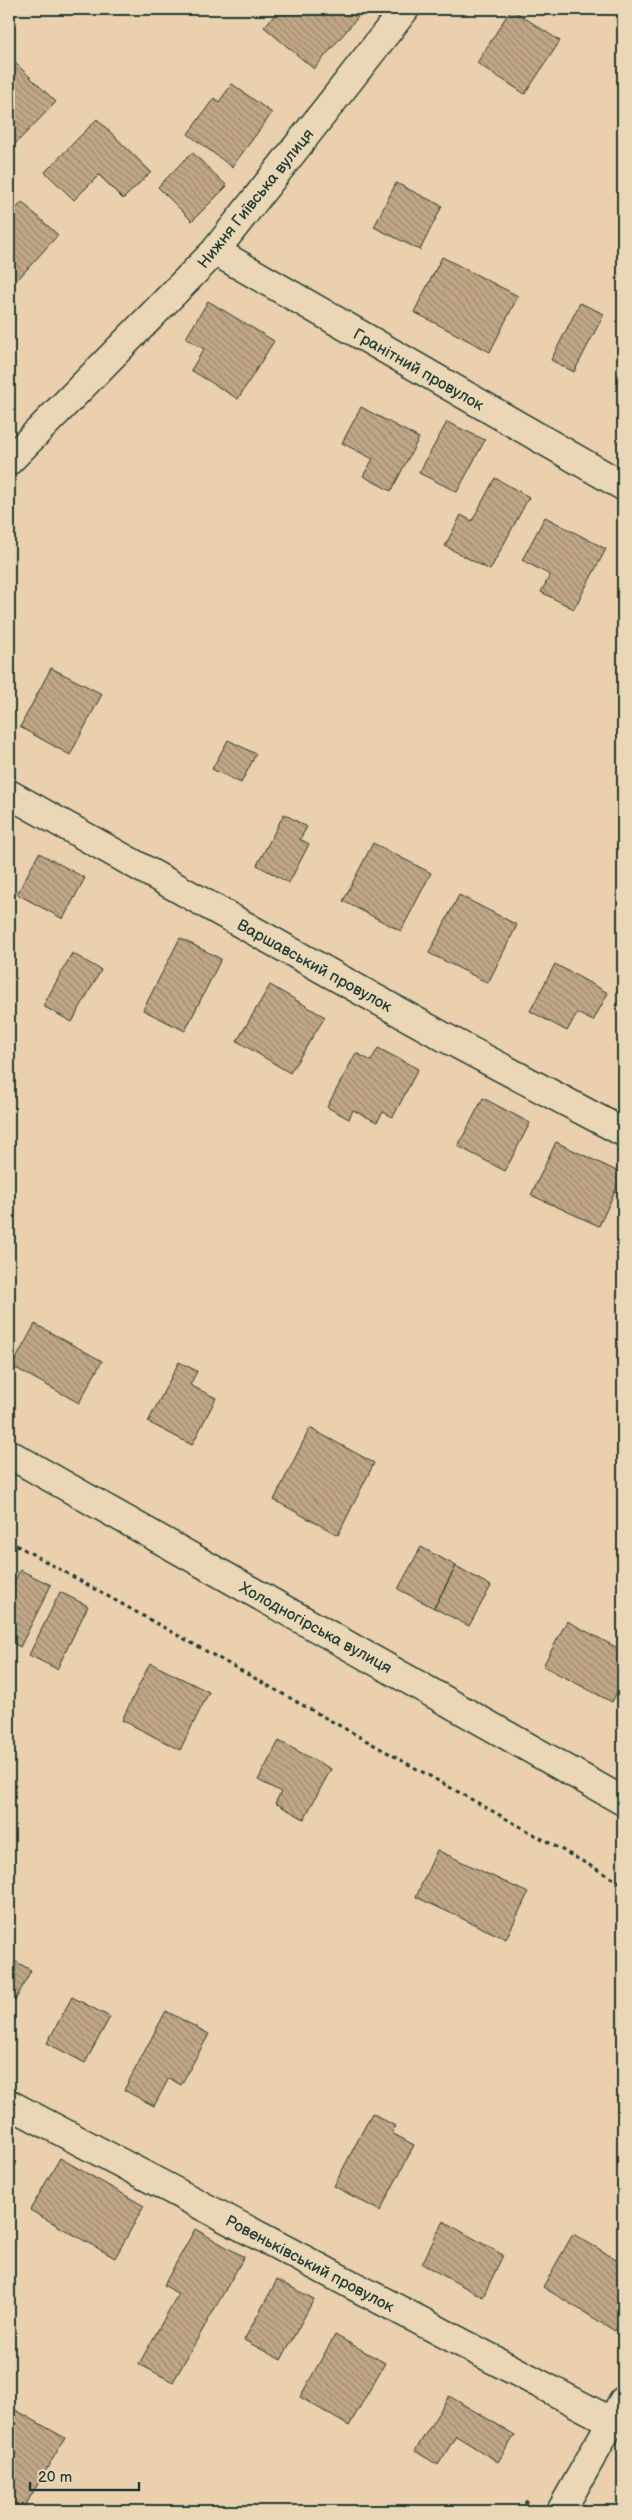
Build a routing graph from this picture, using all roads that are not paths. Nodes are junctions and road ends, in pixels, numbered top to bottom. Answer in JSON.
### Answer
{"nodes":[{"id":1,"x":404,"y":9,"type":"edge"},
{"id":2,"x":215,"y":251,"type":"junction"},
{"id":3,"x":9,"y":461,"type":"edge"},
{"id":4,"x":623,"y":486,"type":"edge"},
{"id":5,"x":9,"y":794,"type":"edge"},
{"id":6,"x":623,"y":1132,"type":"edge"},
{"id":7,"x":9,"y":1454,"type":"edge"},
{"id":8,"x":623,"y":1801,"type":"edge"},
{"id":9,"x":9,"y":2104,"type":"edge"},
{"id":10,"x":618,"y":2411,"type":"edge"},
{"id":11,"x":561,"y":2511,"type":"edge"}],
"edges":[{"from":1,"to":2,"type":"street","name":"Нижня Гиївська вулиця"},
{"from":2,"to":3,"type":"street","name":"Нижня Гиївська вулиця"},
{"from":2,"to":4,"type":"street","name":"Гранітний провулок"},
{"from":5,"to":6,"type":"street","name":"Варшавський провулок"},
{"from":7,"to":8,"type":"street","name":"Холодногірська вулиця"},
{"from":9,"to":10,"type":"street","name":"Ровеньківський провулок"},
{"from":10,"to":11,"type":"street"}]}
